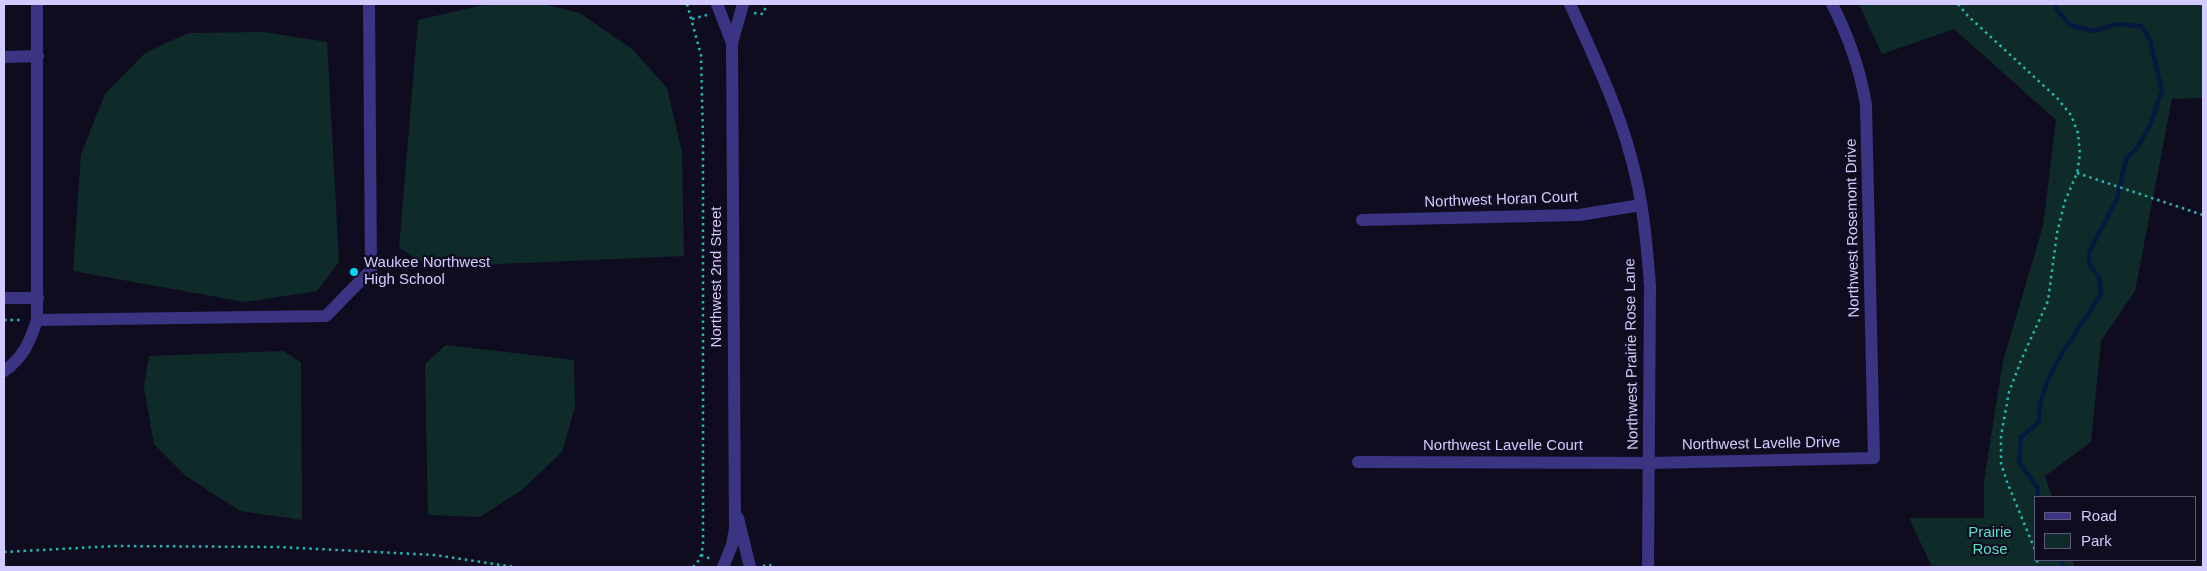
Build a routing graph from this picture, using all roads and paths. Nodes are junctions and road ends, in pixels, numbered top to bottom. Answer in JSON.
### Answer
{"nodes":[{"id":1,"x":37,"y":4,"type":"edge"},
{"id":2,"x":369,"y":4,"type":"edge"},
{"id":3,"x":687,"y":4,"type":"edge"},
{"id":4,"x":717,"y":4,"type":"edge"},
{"id":5,"x":744,"y":4,"type":"edge"},
{"id":6,"x":767,"y":4,"type":"edge"},
{"id":7,"x":1570,"y":4,"type":"edge"},
{"id":8,"x":1832,"y":4,"type":"edge"},
{"id":9,"x":1958,"y":4,"type":"edge"},
{"id":10,"x":764,"y":14,"type":"dead end"},
{"id":11,"x":732,"y":43,"type":"junction"},
{"id":12,"x":38,"y":56,"type":"junction"},
{"id":13,"x":4,"y":57,"type":"edge"},
{"id":14,"x":2077,"y":173,"type":"junction"},
{"id":15,"x":1640,"y":205,"type":"junction"},
{"id":16,"x":2203,"y":215,"type":"edge"},
{"id":17,"x":1362,"y":220,"type":"dead end"},
{"id":18,"x":4,"y":298,"type":"edge"},
{"id":19,"x":38,"y":298,"type":"junction"},
{"id":20,"x":38,"y":320,"type":"junction"},
{"id":21,"x":4,"y":371,"type":"edge"},
{"id":22,"x":1874,"y":458,"type":"joint"},
{"id":23,"x":1358,"y":462,"type":"dead end"},
{"id":24,"x":1649,"y":463,"type":"junction"},
{"id":25,"x":735,"y":511,"type":"junction"},
{"id":26,"x":2034,"y":547,"type":"edge"},
{"id":27,"x":4,"y":552,"type":"edge"},
{"id":28,"x":514,"y":567,"type":"edge"},
{"id":29,"x":693,"y":567,"type":"edge"},
{"id":30,"x":723,"y":567,"type":"edge"},
{"id":31,"x":750,"y":567,"type":"edge"},
{"id":32,"x":1648,"y":567,"type":"edge"}],
"edges":[{"from":1,"to":12,"type":"street"},
{"from":2,"to":20,"type":"street"},
{"from":3,"to":29,"type":"path"},
{"from":4,"to":11,"type":"street","name":"Northwest 2nd Street"},
{"from":5,"to":11,"type":"street","name":"Northwest 2nd Street"},
{"from":6,"to":10,"type":"path"},
{"from":7,"to":15,"type":"street","name":"Northwest Prairie Rose Lane"},
{"from":8,"to":22,"type":"street","name":"Northwest Rosemont Drive"},
{"from":9,"to":14,"type":"path"},
{"from":11,"to":25,"type":"street","name":"Northwest 2nd Street"},
{"from":12,"to":13,"type":"street"},
{"from":12,"to":19,"type":"street"},
{"from":14,"to":16,"type":"path"},
{"from":14,"to":26,"type":"path"},
{"from":15,"to":17,"type":"street","name":"Northwest Horan Court"},
{"from":15,"to":24,"type":"street","name":"Northwest Prairie Rose Lane"},
{"from":18,"to":19,"type":"street"},
{"from":19,"to":20,"type":"street"},
{"from":20,"to":21,"type":"street"},
{"from":22,"to":24,"type":"street","name":"Northwest Lavelle Drive"},
{"from":23,"to":24,"type":"street","name":"Northwest Lavelle Court"},
{"from":24,"to":32,"type":"street","name":"Northwest Prairie Rose Lane"},
{"from":25,"to":30,"type":"street","name":"Northwest 2nd Street"},
{"from":25,"to":31,"type":"street","name":"Northwest 2nd Street"},
{"from":27,"to":28,"type":"path"}]}
